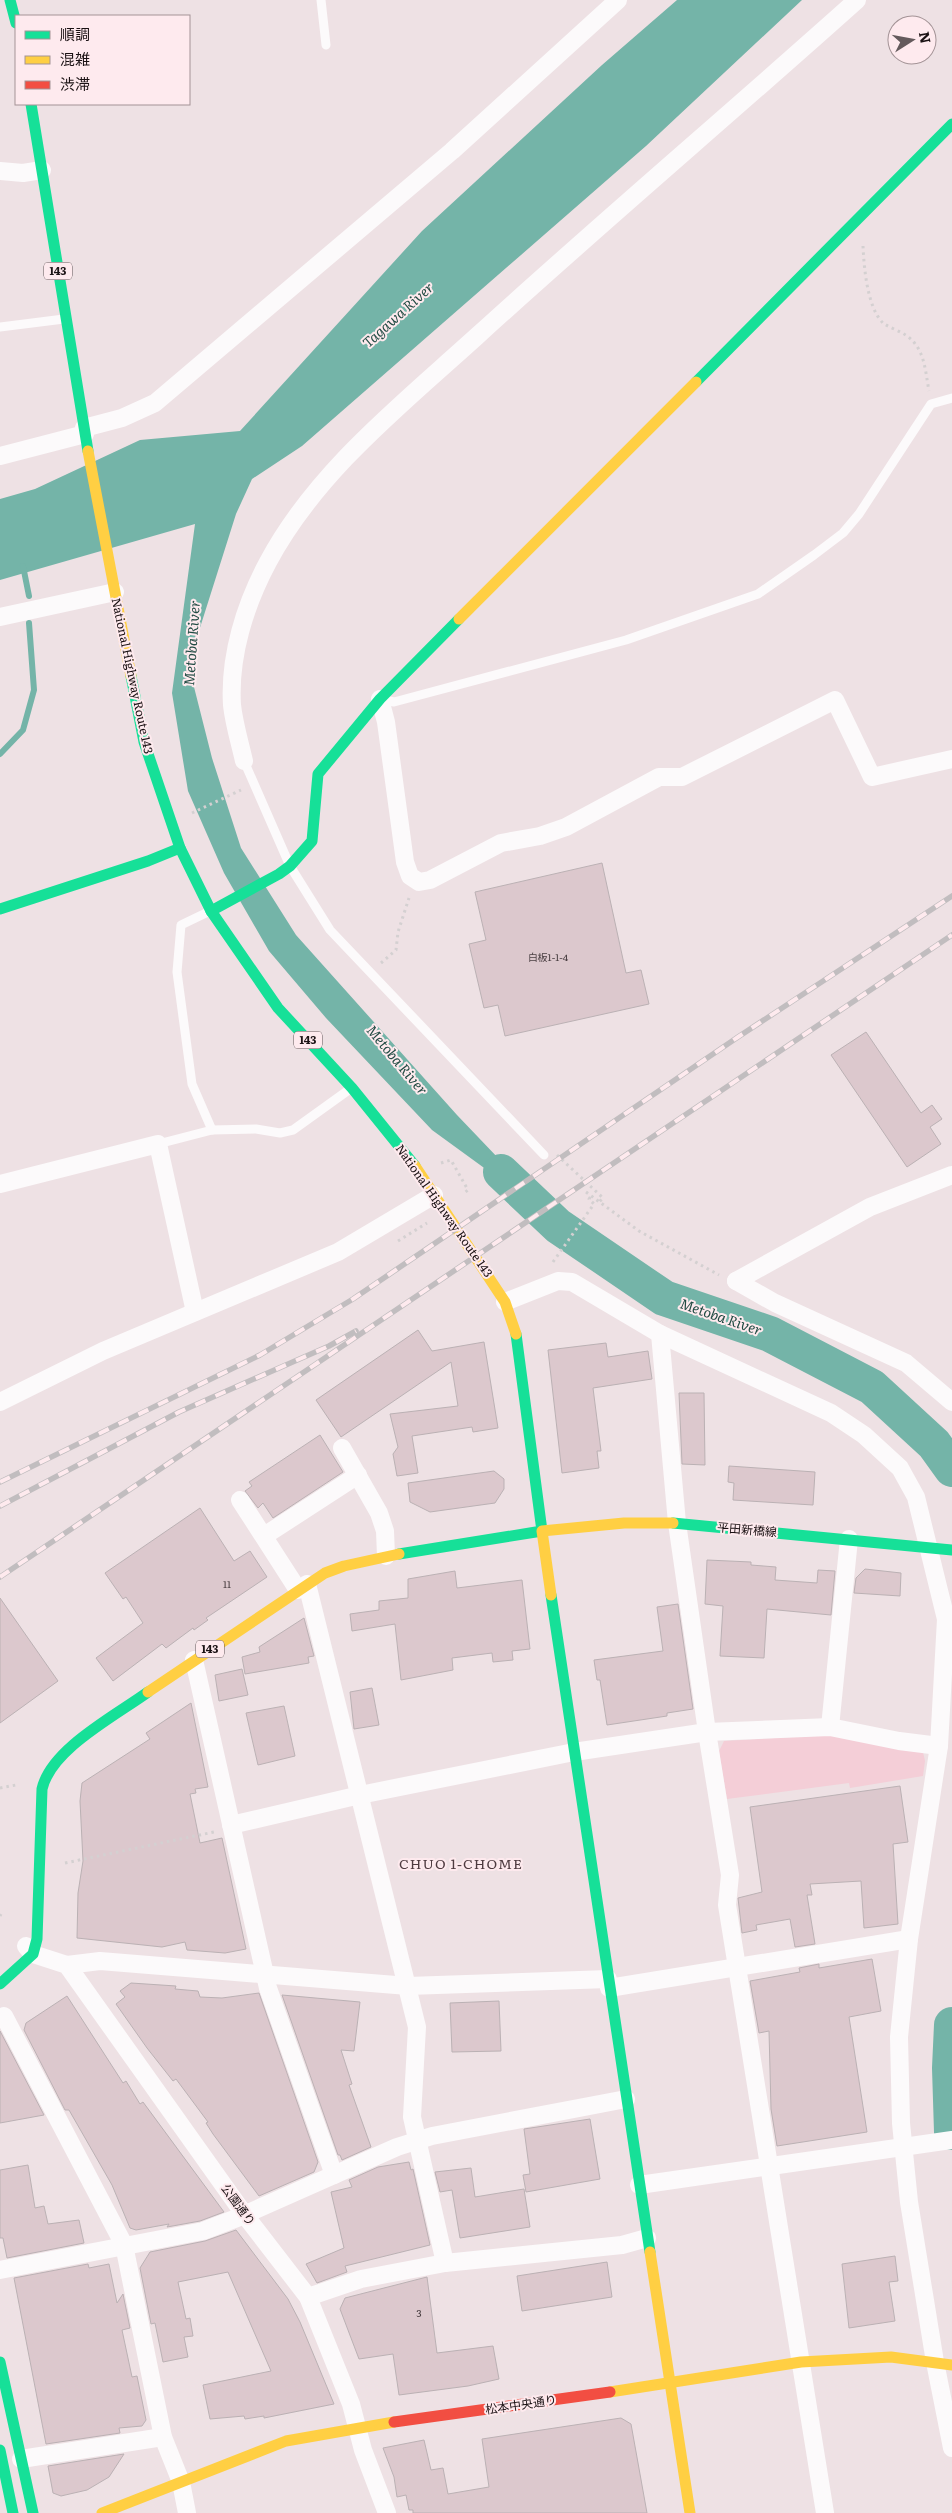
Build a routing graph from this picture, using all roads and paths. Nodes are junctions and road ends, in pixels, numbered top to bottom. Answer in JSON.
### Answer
{"nodes":[{"id":1,"x":10,"y":0,"type":"edge"},
{"id":2,"x":321,"y":0,"type":"edge"},
{"id":3,"x":618,"y":0,"type":"edge"},
{"id":4,"x":857,"y":0,"type":"edge"},
{"id":5,"x":15,"y":20,"type":"edge"},
{"id":6,"x":326,"y":45,"type":"dead end"},
{"id":7,"x":31,"y":105,"type":"edge"},
{"id":8,"x":952,"y":124,"type":"edge"},
{"id":9,"x":42,"y":170,"type":"junction"},
{"id":10,"x":0,"y":171,"type":"edge"},
{"id":11,"x":856,"y":220,"type":"junction"},
{"id":12,"x":66,"y":319,"type":"junction"},
{"id":13,"x":0,"y":327,"type":"edge"},
{"id":14,"x":952,"y":398,"type":"edge"},
{"id":15,"x":931,"y":404,"type":"junction"},
{"id":16,"x":85,"y":433,"type":"junction"},
{"id":17,"x":0,"y":456,"type":"edge"},
{"id":18,"x":114,"y":587,"type":"junction"},
{"id":19,"x":0,"y":617,"type":"edge"},
{"id":20,"x":380,"y":699,"type":"junction"},
{"id":21,"x":952,"y":759,"type":"edge"},
{"id":22,"x":244,"y":760,"type":"joint"},
{"id":23,"x":248,"y":787,"type":"dead end"},
{"id":24,"x":190,"y":814,"type":"dead end"},
{"id":25,"x":180,"y":848,"type":"junction"},
{"id":26,"x":290,"y":866,"type":"junction"},
{"id":27,"x":419,"y":882,"type":"junction"},
{"id":28,"x":0,"y":909,"type":"edge"},
{"id":29,"x":211,"y":911,"type":"junction"},
{"id":30,"x":370,"y":974,"type":"junction"},
{"id":31,"x":352,"y":1088,"type":"junction"},
{"id":32,"x":212,"y":1130,"type":"junction"},
{"id":33,"x":158,"y":1144,"type":"junction"},
{"id":34,"x":544,"y":1155,"type":"joint"},
{"id":35,"x":438,"y":1163,"type":"dead end"},
{"id":36,"x":952,"y":1175,"type":"edge"},
{"id":37,"x":0,"y":1184,"type":"edge"},
{"id":38,"x":468,"y":1190,"type":"dead end"},
{"id":39,"x":586,"y":1192,"type":"dead end"},
{"id":40,"x":434,"y":1195,"type":"junction"},
{"id":41,"x":591,"y":1196,"type":"junction"},
{"id":42,"x":599,"y":1202,"type":"junction"},
{"id":43,"x":418,"y":1230,"type":"dead end"},
{"id":44,"x":392,"y":1244,"type":"dead end"},
{"id":45,"x":555,"y":1259,"type":"dead end"},
{"id":46,"x":736,"y":1281,"type":"junction"},
{"id":47,"x":505,"y":1302,"type":"junction"},
{"id":48,"x":195,"y":1312,"type":"junction"},
{"id":49,"x":660,"y":1334,"type":"junction"},
{"id":50,"x":0,"y":1402,"type":"edge"},
{"id":51,"x":952,"y":1402,"type":"edge"},
{"id":52,"x":342,"y":1448,"type":"dead end"},
{"id":53,"x":358,"y":1475,"type":"junction"},
{"id":54,"x":244,"y":1502,"type":"dead end"},
{"id":55,"x":677,"y":1523,"type":"junction"},
{"id":56,"x":542,"y":1531,"type":"junction"},
{"id":57,"x":264,"y":1536,"type":"junction"},
{"id":58,"x":848,"y":1539,"type":"junction"},
{"id":59,"x":929,"y":1548,"type":"junction"},
{"id":60,"x":950,"y":1550,"type":"edge"},
{"id":61,"x":386,"y":1556,"type":"junction"},
{"id":62,"x":302,"y":1587,"type":"junction"},
{"id":63,"x":194,"y":1660,"type":"junction"},
{"id":64,"x":830,"y":1727,"type":"junction"},
{"id":65,"x":706,"y":1732,"type":"junction"},
{"id":66,"x":939,"y":1746,"type":"junction"},
{"id":67,"x":574,"y":1752,"type":"junction"},
{"id":68,"x":16,"y":1785,"type":"dead end"},
{"id":69,"x":0,"y":1788,"type":"edge"},
{"id":70,"x":360,"y":1795,"type":"junction"},
{"id":71,"x":232,"y":1827,"type":"junction"},
{"id":72,"x":66,"y":1863,"type":"dead end"},
{"id":73,"x":909,"y":1939,"type":"junction"},
{"id":74,"x":24,"y":1948,"type":"junction"},
{"id":75,"x":67,"y":1965,"type":"junction"},
{"id":76,"x":738,"y":1966,"type":"junction"},
{"id":77,"x":265,"y":1974,"type":"junction"},
{"id":78,"x":0,"y":1984,"type":"edge"},
{"id":79,"x":608,"y":1984,"type":"junction"},
{"id":80,"x":408,"y":1986,"type":"junction"},
{"id":81,"x":4,"y":2016,"type":"dead end"},
{"id":82,"x":626,"y":2099,"type":"junction"},
{"id":83,"x":419,"y":2140,"type":"junction"},
{"id":84,"x":952,"y":2140,"type":"edge"},
{"id":85,"x":904,"y":2146,"type":"junction"},
{"id":86,"x":768,"y":2165,"type":"junction"},
{"id":87,"x":334,"y":2175,"type":"junction"},
{"id":88,"x":639,"y":2185,"type":"junction"},
{"id":89,"x":244,"y":2214,"type":"junction"},
{"id":90,"x":648,"y":2238,"type":"junction"},
{"id":91,"x":124,"y":2245,"type":"junction"},
{"id":92,"x":445,"y":2263,"type":"junction"},
{"id":93,"x":0,"y":2270,"type":"edge"},
{"id":94,"x":308,"y":2297,"type":"junction"},
{"id":95,"x":0,"y":2362,"type":"edge"},
{"id":96,"x":801,"y":2362,"type":"junction"},
{"id":97,"x":943,"y":2363,"type":"edge"},
{"id":98,"x":670,"y":2384,"type":"junction"},
{"id":99,"x":358,"y":2428,"type":"junction"},
{"id":100,"x":163,"y":2437,"type":"junction"},
{"id":101,"x":952,"y":2448,"type":"edge"},
{"id":102,"x":0,"y":2450,"type":"edge"},
{"id":103,"x":21,"y":2459,"type":"junction"},
{"id":104,"x":180,"y":2482,"type":"junction"},
{"id":105,"x":13,"y":2513,"type":"edge"},
{"id":106,"x":33,"y":2513,"type":"edge"},
{"id":107,"x":102,"y":2513,"type":"edge"},
{"id":108,"x":187,"y":2513,"type":"edge"},
{"id":109,"x":387,"y":2513,"type":"edge"},
{"id":110,"x":690,"y":2513,"type":"edge"},
{"id":111,"x":825,"y":2513,"type":"edge"}],
"edges":[{"from":1,"to":5,"type":"main road"},
{"from":2,"to":6,"type":"lane"},
{"from":3,"to":16,"type":"street"},
{"from":4,"to":22,"type":"street"},
{"from":7,"to":9,"type":"main road","name":"National Highway Route 143","number":"143"},
{"from":8,"to":11,"type":"main road"},
{"from":9,"to":10,"type":"street"},
{"from":9,"to":12,"type":"main road","name":"National Highway Route 143","number":"143"},
{"from":11,"to":15,"type":"path"},
{"from":11,"to":20,"type":"main road"},
{"from":12,"to":13,"type":"lane"},
{"from":12,"to":16,"type":"main road","name":"National Highway Route 143","number":"143"},
{"from":14,"to":15,"type":"lane"},
{"from":15,"to":20,"type":"lane"},
{"from":16,"to":17,"type":"street"},
{"from":16,"to":18,"type":"main road","name":"National Highway Route 143","number":"143"},
{"from":18,"to":19,"type":"street"},
{"from":18,"to":25,"type":"main road","name":"National Highway Route 143","number":"143"},
{"from":20,"to":26,"type":"main road"},
{"from":20,"to":27,"type":"street"},
{"from":21,"to":27,"type":"street"},
{"from":22,"to":26,"type":"lane"},
{"from":23,"to":24,"type":"path"},
{"from":25,"to":28,"type":"main road"},
{"from":25,"to":29,"type":"main road","name":"National Highway Route 143","number":"143"},
{"from":26,"to":29,"type":"main road"},
{"from":26,"to":30,"type":"lane"},
{"from":27,"to":30,"type":"path"},
{"from":29,"to":31,"type":"main road","name":"National Highway Route 143","number":"143"},
{"from":29,"to":32,"type":"lane"},
{"from":30,"to":34,"type":"lane"},
{"from":31,"to":32,"type":"lane"},
{"from":31,"to":40,"type":"main road","name":"National Highway Route 143","number":"143"},
{"from":32,"to":33,"type":"lane"},
{"from":33,"to":37,"type":"street"},
{"from":33,"to":48,"type":"street"},
{"from":34,"to":42,"type":"path"},
{"from":35,"to":38,"type":"path"},
{"from":36,"to":46,"type":"street"},
{"from":39,"to":41,"type":"path"},
{"from":40,"to":47,"type":"main road","name":"National Highway Route 143","number":"143"},
{"from":40,"to":48,"type":"street"},
{"from":41,"to":42,"type":"path"},
{"from":41,"to":45,"type":"path"},
{"from":42,"to":46,"type":"path"},
{"from":43,"to":44,"type":"path"},
{"from":46,"to":51,"type":"street"},
{"from":47,"to":49,"type":"street"},
{"from":47,"to":56,"type":"main road","name":"National Highway Route 143","number":"143"},
{"from":48,"to":50,"type":"street"},
{"from":49,"to":55,"type":"street"},
{"from":49,"to":59,"type":"street"},
{"from":52,"to":53,"type":"street"},
{"from":53,"to":57,"type":"street"},
{"from":53,"to":61,"type":"street"},
{"from":54,"to":57,"type":"street"},
{"from":55,"to":56,"type":"main road","name":"平田新橋線"},
{"from":55,"to":58,"type":"main road","name":"平田新橋線"},
{"from":55,"to":65,"type":"street"},
{"from":56,"to":61,"type":"main road","number":"143"},
{"from":56,"to":67,"type":"main road","name":"National Highway Route 143"},
{"from":57,"to":62,"type":"street"},
{"from":58,"to":59,"type":"main road","name":"平田新橋線"},
{"from":58,"to":64,"type":"street"},
{"from":59,"to":60,"type":"main road","name":"平田新橋線"},
{"from":59,"to":66,"type":"street"},
{"from":61,"to":62,"type":"main road","number":"143"},
{"from":62,"to":63,"type":"main road","number":"143"},
{"from":62,"to":70,"type":"street"},
{"from":63,"to":71,"type":"street"},
{"from":63,"to":74,"type":"main road","number":"143"},
{"from":64,"to":65,"type":"street"},
{"from":64,"to":66,"type":"street"},
{"from":65,"to":67,"type":"street"},
{"from":65,"to":76,"type":"street"},
{"from":66,"to":73,"type":"street"},
{"from":67,"to":70,"type":"street"},
{"from":67,"to":79,"type":"main road","name":"National Highway Route 143"},
{"from":68,"to":69,"type":"path"},
{"from":70,"to":71,"type":"street"},
{"from":70,"to":80,"type":"street"},
{"from":71,"to":72,"type":"path"},
{"from":71,"to":77,"type":"street"},
{"from":73,"to":76,"type":"street"},
{"from":73,"to":85,"type":"street"},
{"from":74,"to":75,"type":"street"},
{"from":74,"to":78,"type":"main road","number":"143"},
{"from":75,"to":77,"type":"street"},
{"from":75,"to":89,"type":"street","name":"公園通り"},
{"from":76,"to":79,"type":"street"},
{"from":76,"to":86,"type":"street"},
{"from":77,"to":80,"type":"street"},
{"from":77,"to":87,"type":"street"},
{"from":79,"to":80,"type":"street"},
{"from":79,"to":82,"type":"main road","name":"National Highway Route 143"},
{"from":80,"to":83,"type":"street"},
{"from":81,"to":91,"type":"street"},
{"from":82,"to":83,"type":"street"},
{"from":82,"to":88,"type":"main road","name":"National Highway Route 143"},
{"from":83,"to":87,"type":"street"},
{"from":83,"to":92,"type":"street"},
{"from":84,"to":85,"type":"street"},
{"from":85,"to":86,"type":"street"},
{"from":85,"to":97,"type":"street"},
{"from":86,"to":88,"type":"street"},
{"from":86,"to":96,"type":"street"},
{"from":87,"to":89,"type":"street"},
{"from":88,"to":90,"type":"main road","name":"National Highway Route 143"},
{"from":89,"to":91,"type":"street"},
{"from":89,"to":94,"type":"street","name":"公園通り"},
{"from":90,"to":92,"type":"street"},
{"from":90,"to":98,"type":"main road","name":"National Highway Route 143"},
{"from":91,"to":93,"type":"street"},
{"from":91,"to":100,"type":"street"},
{"from":92,"to":94,"type":"street"},
{"from":94,"to":99,"type":"street","name":"公園通り"},
{"from":95,"to":103,"type":"main road"},
{"from":96,"to":97,"type":"main road","name":"松本中央通り"},
{"from":96,"to":98,"type":"main road","name":"松本中央通り"},
{"from":96,"to":111,"type":"street"},
{"from":97,"to":101,"type":"street"},
{"from":98,"to":99,"type":"main road","name":"松本中央通り"},
{"from":98,"to":110,"type":"main road","name":"National Highway Route 143"},
{"from":99,"to":104,"type":"main road","name":"松本中央通り"},
{"from":99,"to":109,"type":"street","name":"公園通り"},
{"from":100,"to":103,"type":"street"},
{"from":100,"to":104,"type":"street"},
{"from":102,"to":105,"type":"main road"},
{"from":103,"to":106,"type":"main road"},
{"from":104,"to":107,"type":"main road","name":"松本中央通り"},
{"from":104,"to":108,"type":"street"}]}
